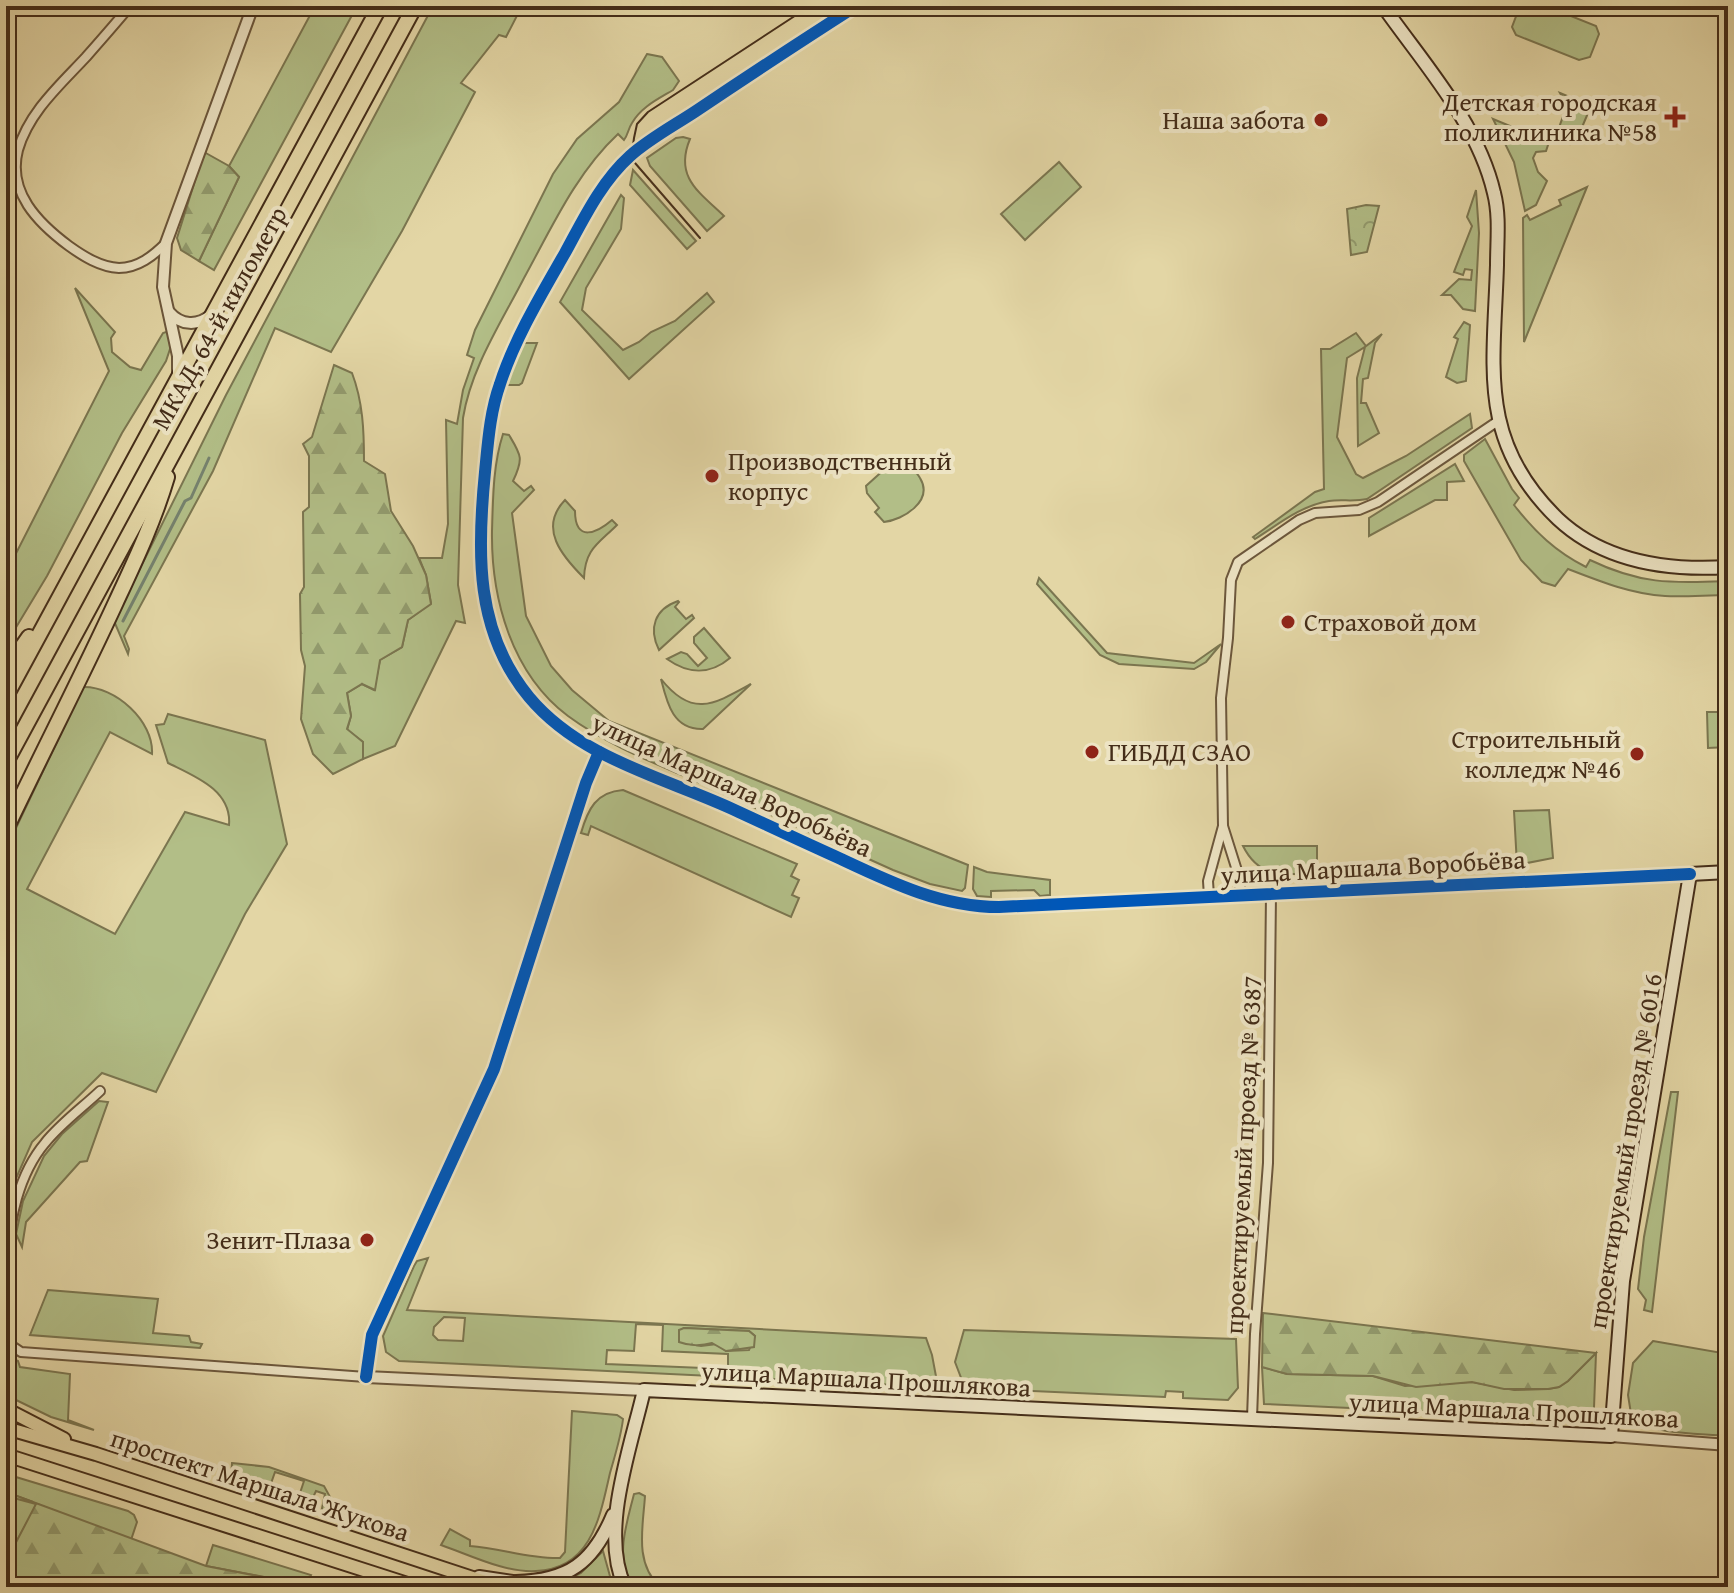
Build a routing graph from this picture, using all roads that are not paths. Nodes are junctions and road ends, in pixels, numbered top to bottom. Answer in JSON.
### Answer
{"nodes":[{"id":1,"x":130,"y":6,"type":"edge"},
{"id":2,"x":253,"y":6,"type":"edge"},
{"id":3,"x":380,"y":6,"type":"edge"},
{"id":4,"x":415,"y":6,"type":"edge"},
{"id":5,"x":856,"y":6,"type":"edge"},
{"id":6,"x":1383,"y":6,"type":"edge"},
{"id":7,"x":166,"y":243,"type":"junction"},
{"id":8,"x":149,"y":259,"type":"junction"},
{"id":9,"x":163,"y":267,"type":"junction"},
{"id":10,"x":168,"y":310,"type":"junction"},
{"id":11,"x":215,"y":310,"type":"junction"},
{"id":12,"x":176,"y":383,"type":"junction"},
{"id":13,"x":1498,"y":421,"type":"junction"},
{"id":14,"x":175,"y":450,"type":"junction"},
{"id":15,"x":1728,"y":567,"type":"edge"},
{"id":16,"x":56,"y":602,"type":"junction"},
{"id":17,"x":6,"y":670,"type":"edge"},
{"id":18,"x":6,"y":696,"type":"edge"},
{"id":19,"x":599,"y":752,"type":"junction"},
{"id":20,"x":6,"y":762,"type":"edge"},
{"id":21,"x":1223,"y":826,"type":"junction"},
{"id":22,"x":6,"y":829,"type":"edge"},
{"id":23,"x":1728,"y":872,"type":"edge"},
{"id":24,"x":1690,"y":874,"type":"junction"},
{"id":25,"x":1271,"y":894,"type":"junction"},
{"id":26,"x":1240,"y":895,"type":"junction"},
{"id":27,"x":1209,"y":896,"type":"junction"},
{"id":28,"x":100,"y":1091,"type":"dead end"},
{"id":29,"x":6,"y":1260,"type":"edge"},
{"id":30,"x":6,"y":1342,"type":"edge"},
{"id":31,"x":366,"y":1377,"type":"junction"},
{"id":32,"x":644,"y":1390,"type":"junction"},
{"id":33,"x":6,"y":1409,"type":"edge"},
{"id":34,"x":1252,"y":1418,"type":"junction"},
{"id":35,"x":6,"y":1428,"type":"edge"},
{"id":36,"x":1611,"y":1436,"type":"junction"},
{"id":37,"x":1728,"y":1445,"type":"edge"},
{"id":38,"x":96,"y":1454,"type":"junction"},
{"id":39,"x":6,"y":1455,"type":"edge"},
{"id":40,"x":6,"y":1463,"type":"edge"},
{"id":41,"x":56,"y":1471,"type":"junction"},
{"id":42,"x":618,"y":1504,"type":"junction"},
{"id":43,"x":456,"y":1573,"type":"junction"},
{"id":44,"x":516,"y":1582,"type":"junction"},
{"id":45,"x":417,"y":1587,"type":"edge"},
{"id":46,"x":500,"y":1587,"type":"edge"},
{"id":47,"x":536,"y":1587,"type":"edge"},
{"id":48,"x":625,"y":1587,"type":"edge"}],
"edges":[{"from":1,"to":8,"type":"street"},
{"from":2,"to":7,"type":"street"},
{"from":3,"to":11,"type":"highway","name":"МКАД, 64-й километр"},
{"from":4,"to":14,"type":"highway","name":"МКАД, 64-й километр"},
{"from":5,"to":19,"type":"street","name":"улица Маршала Воробьёва"},
{"from":6,"to":13,"type":"main road"},
{"from":7,"to":8,"type":"street"},
{"from":7,"to":9,"type":"street"},
{"from":8,"to":9,"type":"street"},
{"from":9,"to":10,"type":"street"},
{"from":10,"to":11,"type":"street"},
{"from":10,"to":12,"type":"street"},
{"from":11,"to":12,"type":"highway","name":"МКАД, 64-й километр"},
{"from":12,"to":16,"type":"highway","name":"МКАД, 64-й километр"},
{"from":13,"to":15,"type":"main road"},
{"from":13,"to":21,"type":"street"},
{"from":14,"to":20,"type":"highway","name":"МКАД, 64-й километр"},
{"from":14,"to":22,"type":"highway"},
{"from":16,"to":17,"type":"highway"},
{"from":16,"to":18,"type":"highway"},
{"from":19,"to":27,"type":"street","name":"улица Маршала Воробьёва"},
{"from":19,"to":31,"type":"street"},
{"from":21,"to":26,"type":"street"},
{"from":21,"to":27,"type":"street"},
{"from":23,"to":24,"type":"main road","name":"улица Маршала Воробьёва"},
{"from":24,"to":25,"type":"street","name":"улица Маршала Воробьёва"},
{"from":24,"to":36,"type":"main road","name":"проектируемый проезд № 6016"},
{"from":25,"to":26,"type":"street","name":"улица Маршала Воробьёва"},
{"from":25,"to":34,"type":"street","name":"проектируемый проезд № 6387"},
{"from":26,"to":27,"type":"street","name":"улица Маршала Воробьёва"},
{"from":28,"to":29,"type":"street"},
{"from":30,"to":31,"type":"street","name":"улица Маршала Прошлякова"},
{"from":31,"to":32,"type":"street","name":"улица Маршала Прошлякова"},
{"from":32,"to":34,"type":"main road","name":"улица Маршала Прошлякова"},
{"from":32,"to":42,"type":"main road"},
{"from":33,"to":38,"type":"main road"},
{"from":34,"to":36,"type":"main road","name":"улица Маршала Прошлякова"},
{"from":35,"to":38,"type":"main road","name":"проспект Маршала Жукова"},
{"from":36,"to":37,"type":"street","name":"улица Маршала Прошлякова"},
{"from":38,"to":43,"type":"main road","name":"проспект Маршала Жукова"},
{"from":39,"to":41,"type":"main road","name":"проспект Маршала Жукова"},
{"from":40,"to":41,"type":"main road"},
{"from":41,"to":45,"type":"main road","name":"проспект Маршала Жукова"},
{"from":42,"to":44,"type":"main road"},
{"from":42,"to":48,"type":"main road"},
{"from":43,"to":44,"type":"main road"},
{"from":43,"to":46,"type":"main road","name":"проспект Маршала Жукова"},
{"from":44,"to":47,"type":"main road"}]}
